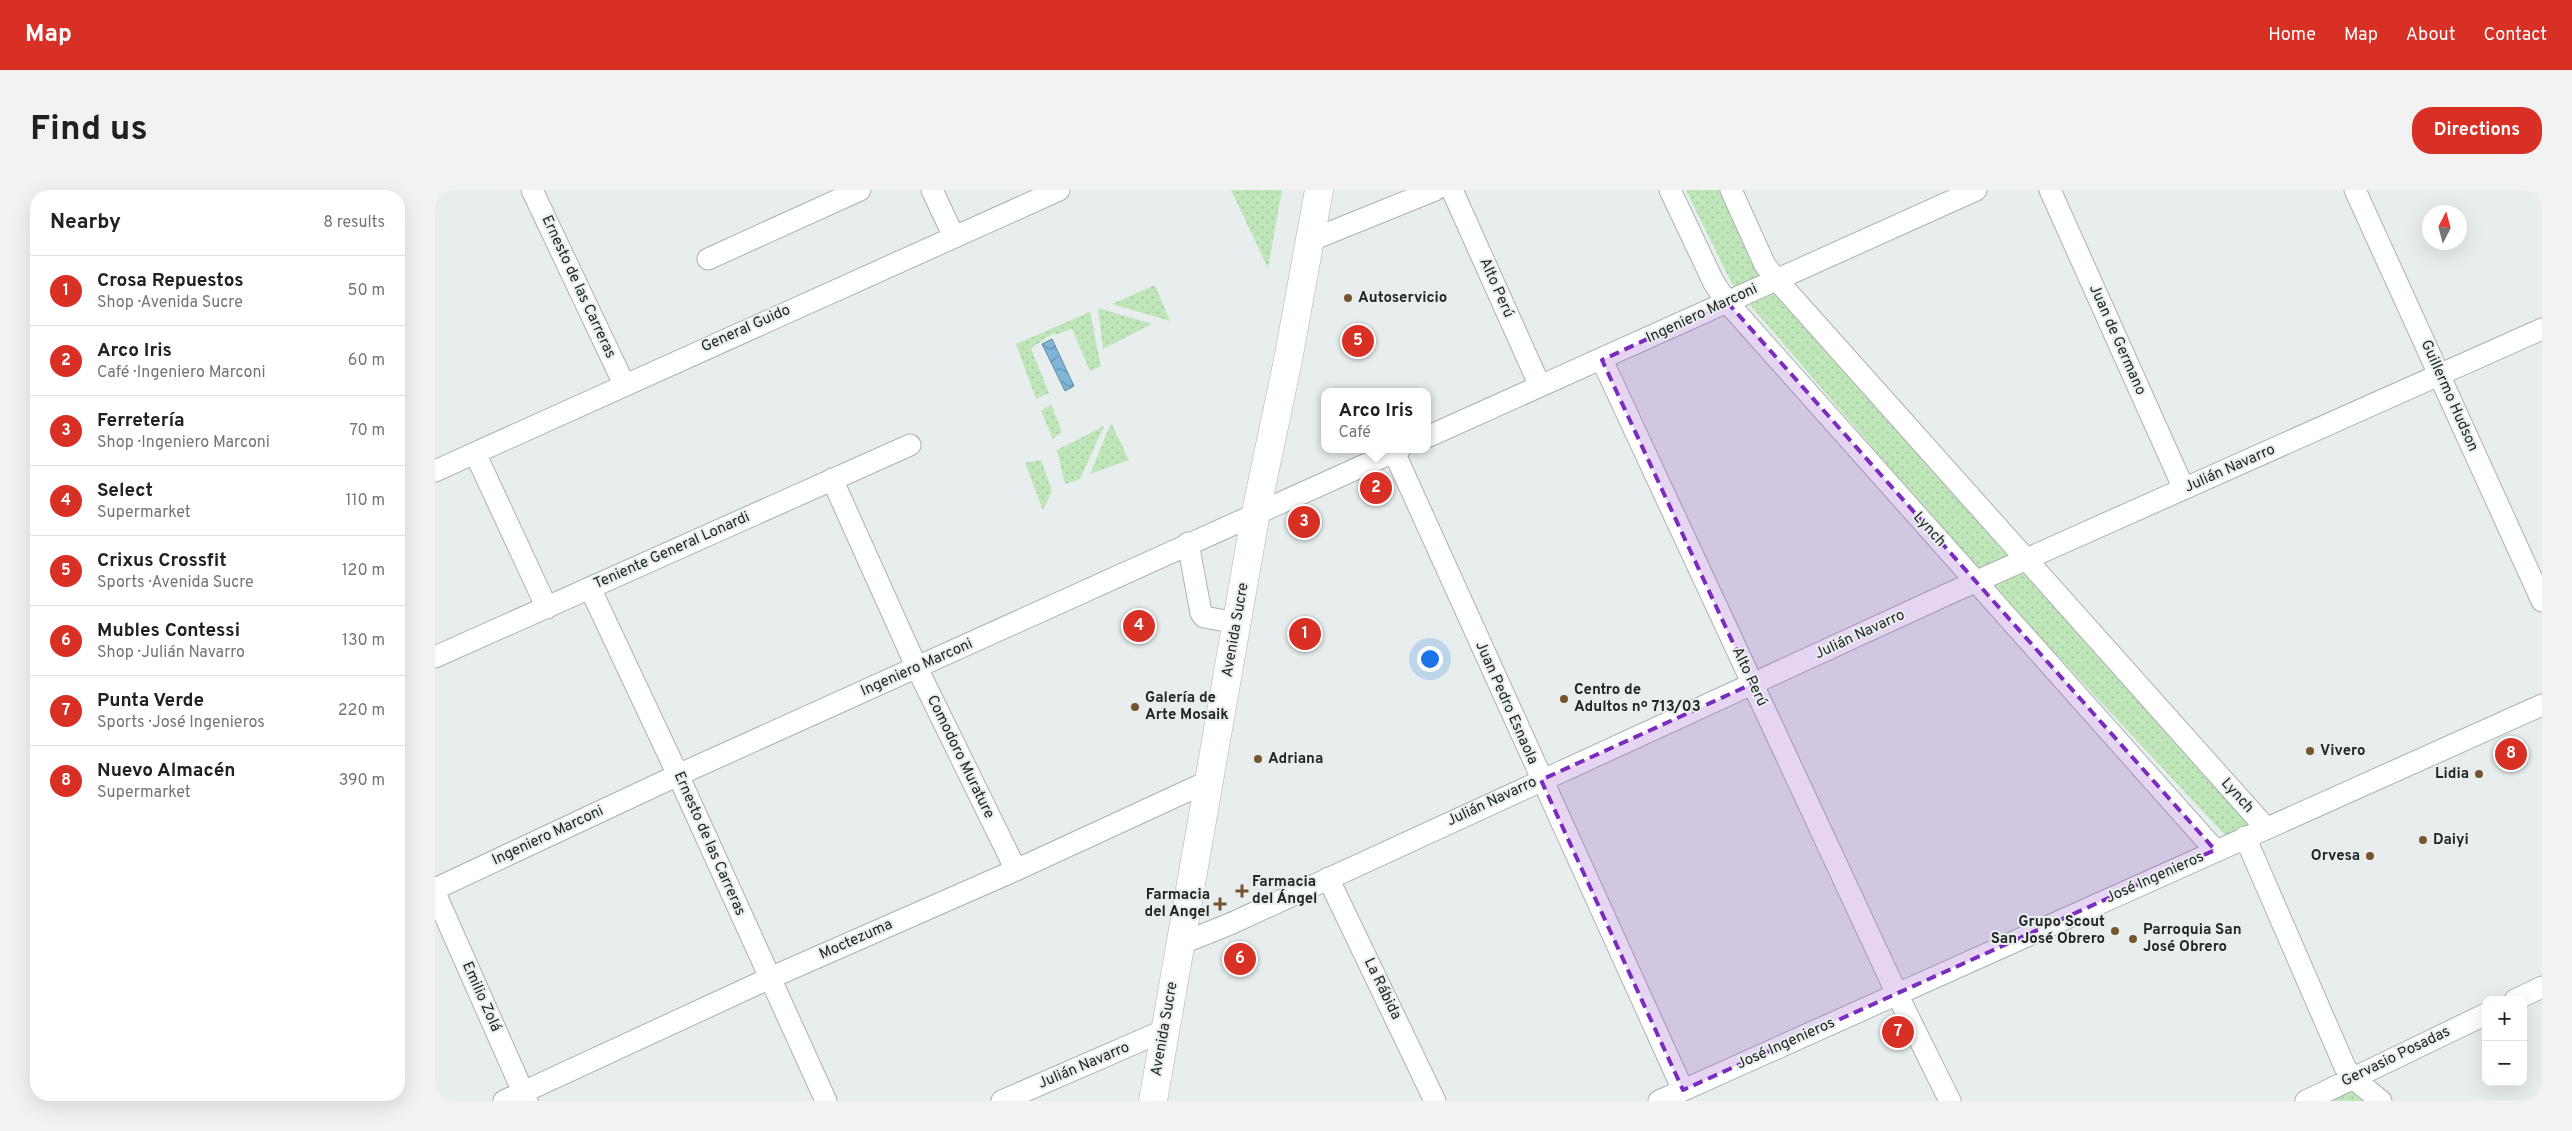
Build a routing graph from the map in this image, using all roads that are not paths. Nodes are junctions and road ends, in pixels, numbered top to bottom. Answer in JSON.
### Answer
{"nodes":[{"id":1,"x":532,"y":190,"type":"edge"},
{"id":2,"x":860,"y":190,"type":"edge"},
{"id":3,"x":932,"y":190,"type":"edge"},
{"id":4,"x":1059,"y":190,"type":"edge"},
{"id":5,"x":1319,"y":190,"type":"edge"},
{"id":6,"x":1435,"y":190,"type":"edge"},
{"id":7,"x":1452,"y":190,"type":"edge"},
{"id":8,"x":1670,"y":190,"type":"edge"},
{"id":9,"x":1731,"y":190,"type":"edge"},
{"id":10,"x":1976,"y":190,"type":"edge"},
{"id":11,"x":2051,"y":190,"type":"edge"},
{"id":12,"x":2355,"y":190,"type":"edge"},
{"id":13,"x":954,"y":237,"type":"junction"},
{"id":14,"x":1309,"y":240,"type":"junction"},
{"id":15,"x":708,"y":259,"type":"dead end"},
{"id":16,"x":1776,"y":279,"type":"junction"},
{"id":17,"x":1727,"y":302,"type":"junction"},
{"id":18,"x":2542,"y":329,"type":"edge"},
{"id":19,"x":1602,"y":360,"type":"junction"},
{"id":20,"x":2439,"y":375,"type":"junction"},
{"id":21,"x":624,"y":384,"type":"junction"},
{"id":22,"x":1540,"y":386,"type":"junction"},
{"id":23,"x":1431,"y":435,"type":"edge"},
{"id":24,"x":910,"y":445,"type":"dead end"},
{"id":25,"x":475,"y":453,"type":"junction"},
{"id":26,"x":1392,"y":453,"type":"edge"},
{"id":27,"x":1398,"y":453,"type":"edge"},
{"id":28,"x":435,"y":471,"type":"edge"},
{"id":29,"x":833,"y":479,"type":"junction"},
{"id":30,"x":2184,"y":489,"type":"junction"},
{"id":31,"x":1257,"y":512,"type":"junction"},
{"id":32,"x":1188,"y":543,"type":"junction"},
{"id":33,"x":2026,"y":559,"type":"junction"},
{"id":34,"x":1976,"y":582,"type":"junction"},
{"id":35,"x":590,"y":588,"type":"junction"},
{"id":36,"x":2542,"y":601,"type":"edge"},
{"id":37,"x":547,"y":608,"type":"junction"},
{"id":38,"x":1237,"y":624,"type":"junction"},
{"id":39,"x":435,"y":657,"type":"edge"},
{"id":40,"x":917,"y":668,"type":"junction"},
{"id":41,"x":1752,"y":684,"type":"junction"},
{"id":42,"x":2542,"y":705,"type":"edge"},
{"id":43,"x":678,"y":775,"type":"junction"},
{"id":44,"x":1541,"y":780,"type":"junction"},
{"id":45,"x":1209,"y":781,"type":"junction"},
{"id":46,"x":2266,"y":828,"type":"junction"},
{"id":47,"x":2245,"y":837,"type":"junction"},
{"id":48,"x":2215,"y":850,"type":"junction"},
{"id":49,"x":1016,"y":870,"type":"junction"},
{"id":50,"x":1328,"y":878,"type":"junction"},
{"id":51,"x":435,"y":889,"type":"edge"},
{"id":52,"x":435,"y":893,"type":"edge"},
{"id":53,"x":1180,"y":944,"type":"junction"},
{"id":54,"x":770,"y":978,"type":"junction"},
{"id":55,"x":2542,"y":987,"type":"edge"},
{"id":56,"x":1897,"y":994,"type":"junction"},
{"id":57,"x":2523,"y":996,"type":"edge"},
{"id":58,"x":2482,"y":1016,"type":"edge"},
{"id":59,"x":1165,"y":1030,"type":"junction"},
{"id":60,"x":2353,"y":1078,"type":"junction"},
{"id":61,"x":1683,"y":1090,"type":"junction"},
{"id":62,"x":518,"y":1098,"type":"edge"},
{"id":63,"x":2379,"y":1100,"type":"edge"},
{"id":64,"x":826,"y":1101,"type":"edge"},
{"id":65,"x":1002,"y":1101,"type":"edge"},
{"id":66,"x":1153,"y":1101,"type":"edge"},
{"id":67,"x":1435,"y":1101,"type":"edge"},
{"id":68,"x":1659,"y":1101,"type":"edge"},
{"id":69,"x":1951,"y":1101,"type":"edge"},
{"id":70,"x":2306,"y":1101,"type":"edge"}],
"edges":[{"from":1,"to":21,"type":"street","name":"Ernesto de las Carreras"},
{"from":2,"to":15,"type":"street"},
{"from":3,"to":13,"type":"street"},
{"from":4,"to":13,"type":"street","name":"General Guido"},
{"from":5,"to":14,"type":"main road","name":"Avenida Sucre"},
{"from":6,"to":14,"type":"street"},
{"from":7,"to":22,"type":"street","name":"Alto Perú"},
{"from":8,"to":17,"type":"street","name":"Lynch"},
{"from":9,"to":16,"type":"street","name":"Lynch"},
{"from":10,"to":16,"type":"street","name":"Ingeniero Marconi"},
{"from":11,"to":30,"type":"street","name":"Juan de Germano"},
{"from":12,"to":20,"type":"street","name":"Guillermo Hudson"},
{"from":13,"to":21,"type":"street","name":"General Guido"},
{"from":14,"to":31,"type":"main road","name":"Avenida Sucre"},
{"from":16,"to":17,"type":"street","name":"Ingeniero Marconi"},
{"from":16,"to":33,"type":"street","name":"Lynch"},
{"from":17,"to":19,"type":"street","name":"Ingeniero Marconi"},
{"from":17,"to":34,"type":"street","name":"Lynch"},
{"from":18,"to":20,"type":"street","name":"Julián Navarro"},
{"from":19,"to":22,"type":"street","name":"Ingeniero Marconi"},
{"from":19,"to":41,"type":"street","name":"Alto Perú"},
{"from":20,"to":30,"type":"street","name":"Julián Navarro"},
{"from":20,"to":36,"type":"street","name":"Guillermo Hudson"},
{"from":21,"to":25,"type":"street","name":"General Guido"},
{"from":22,"to":23,"type":"street","name":"Ingeniero Marconi"},
{"from":24,"to":29,"type":"street","name":"Teniente General Lonardi"},
{"from":25,"to":28,"type":"street","name":"General Guido"},
{"from":25,"to":37,"type":"street"},
{"from":26,"to":31,"type":"street","name":"Ingeniero Marconi"},
{"from":27,"to":44,"type":"street","name":"Juan Pedro Esnaola"},
{"from":29,"to":35,"type":"street","name":"Teniente General Lonardi"},
{"from":29,"to":40,"type":"street","name":"Comodoro Murature"},
{"from":30,"to":33,"type":"street","name":"Julián Navarro"},
{"from":31,"to":32,"type":"street","name":"Ingeniero Marconi"},
{"from":31,"to":38,"type":"main road","name":"Avenida Sucre"},
{"from":32,"to":38,"type":"street"},
{"from":32,"to":40,"type":"street","name":"Ingeniero Marconi"},
{"from":33,"to":34,"type":"street","name":"Julián Navarro"},
{"from":33,"to":46,"type":"street","name":"Lynch"},
{"from":34,"to":41,"type":"street","name":"Julián Navarro"},
{"from":34,"to":48,"type":"street","name":"Lynch"},
{"from":35,"to":37,"type":"street","name":"Teniente General Lonardi"},
{"from":35,"to":43,"type":"street","name":"Ernesto de las Carreras"},
{"from":37,"to":39,"type":"street","name":"Teniente General Lonardi"},
{"from":38,"to":45,"type":"main road","name":"Avenida Sucre"},
{"from":40,"to":43,"type":"street","name":"Ingeniero Marconi"},
{"from":40,"to":49,"type":"street","name":"Comodoro Murature"},
{"from":41,"to":44,"type":"street","name":"Julián Navarro"},
{"from":41,"to":56,"type":"street","name":"Alto Perú"},
{"from":42,"to":46,"type":"street","name":"José Ingenieros"},
{"from":43,"to":51,"type":"street","name":"Ingeniero Marconi"},
{"from":43,"to":54,"type":"street","name":"Ernesto de las Carreras"},
{"from":44,"to":50,"type":"street","name":"Julián Navarro"},
{"from":44,"to":61,"type":"street","name":"Juan Pedro Esnaola"},
{"from":45,"to":49,"type":"street","name":"Moctezuma"},
{"from":45,"to":53,"type":"main road","name":"Avenida Sucre"},
{"from":46,"to":47,"type":"street","name":"José Ingenieros"},
{"from":47,"to":48,"type":"street","name":"José Ingenieros"},
{"from":47,"to":60,"type":"street","name":"Lynch"},
{"from":48,"to":56,"type":"street","name":"José Ingenieros"},
{"from":49,"to":54,"type":"street","name":"Moctezuma"},
{"from":50,"to":53,"type":"street","name":"Julián Navarro"},
{"from":50,"to":67,"type":"street","name":"La Rábida"},
{"from":52,"to":62,"type":"street","name":"Emilio Zolá"},
{"from":53,"to":59,"type":"main road","name":"Avenida Sucre"},
{"from":54,"to":62,"type":"street","name":"Moctezuma"},
{"from":54,"to":64,"type":"street","name":"Ernesto de las Carreras"},
{"from":55,"to":57,"type":"street"},
{"from":56,"to":61,"type":"street","name":"José Ingenieros"},
{"from":56,"to":69,"type":"street","name":"Alto Perú"},
{"from":58,"to":60,"type":"street","name":"Gervasio Posadas"},
{"from":59,"to":65,"type":"street","name":"Julián Navarro"},
{"from":59,"to":66,"type":"main road","name":"Avenida Sucre"},
{"from":60,"to":63,"type":"street","name":"Lynch"},
{"from":60,"to":70,"type":"street","name":"Gervasio Posadas"},
{"from":61,"to":68,"type":"street","name":"José Ingenieros"}]}
